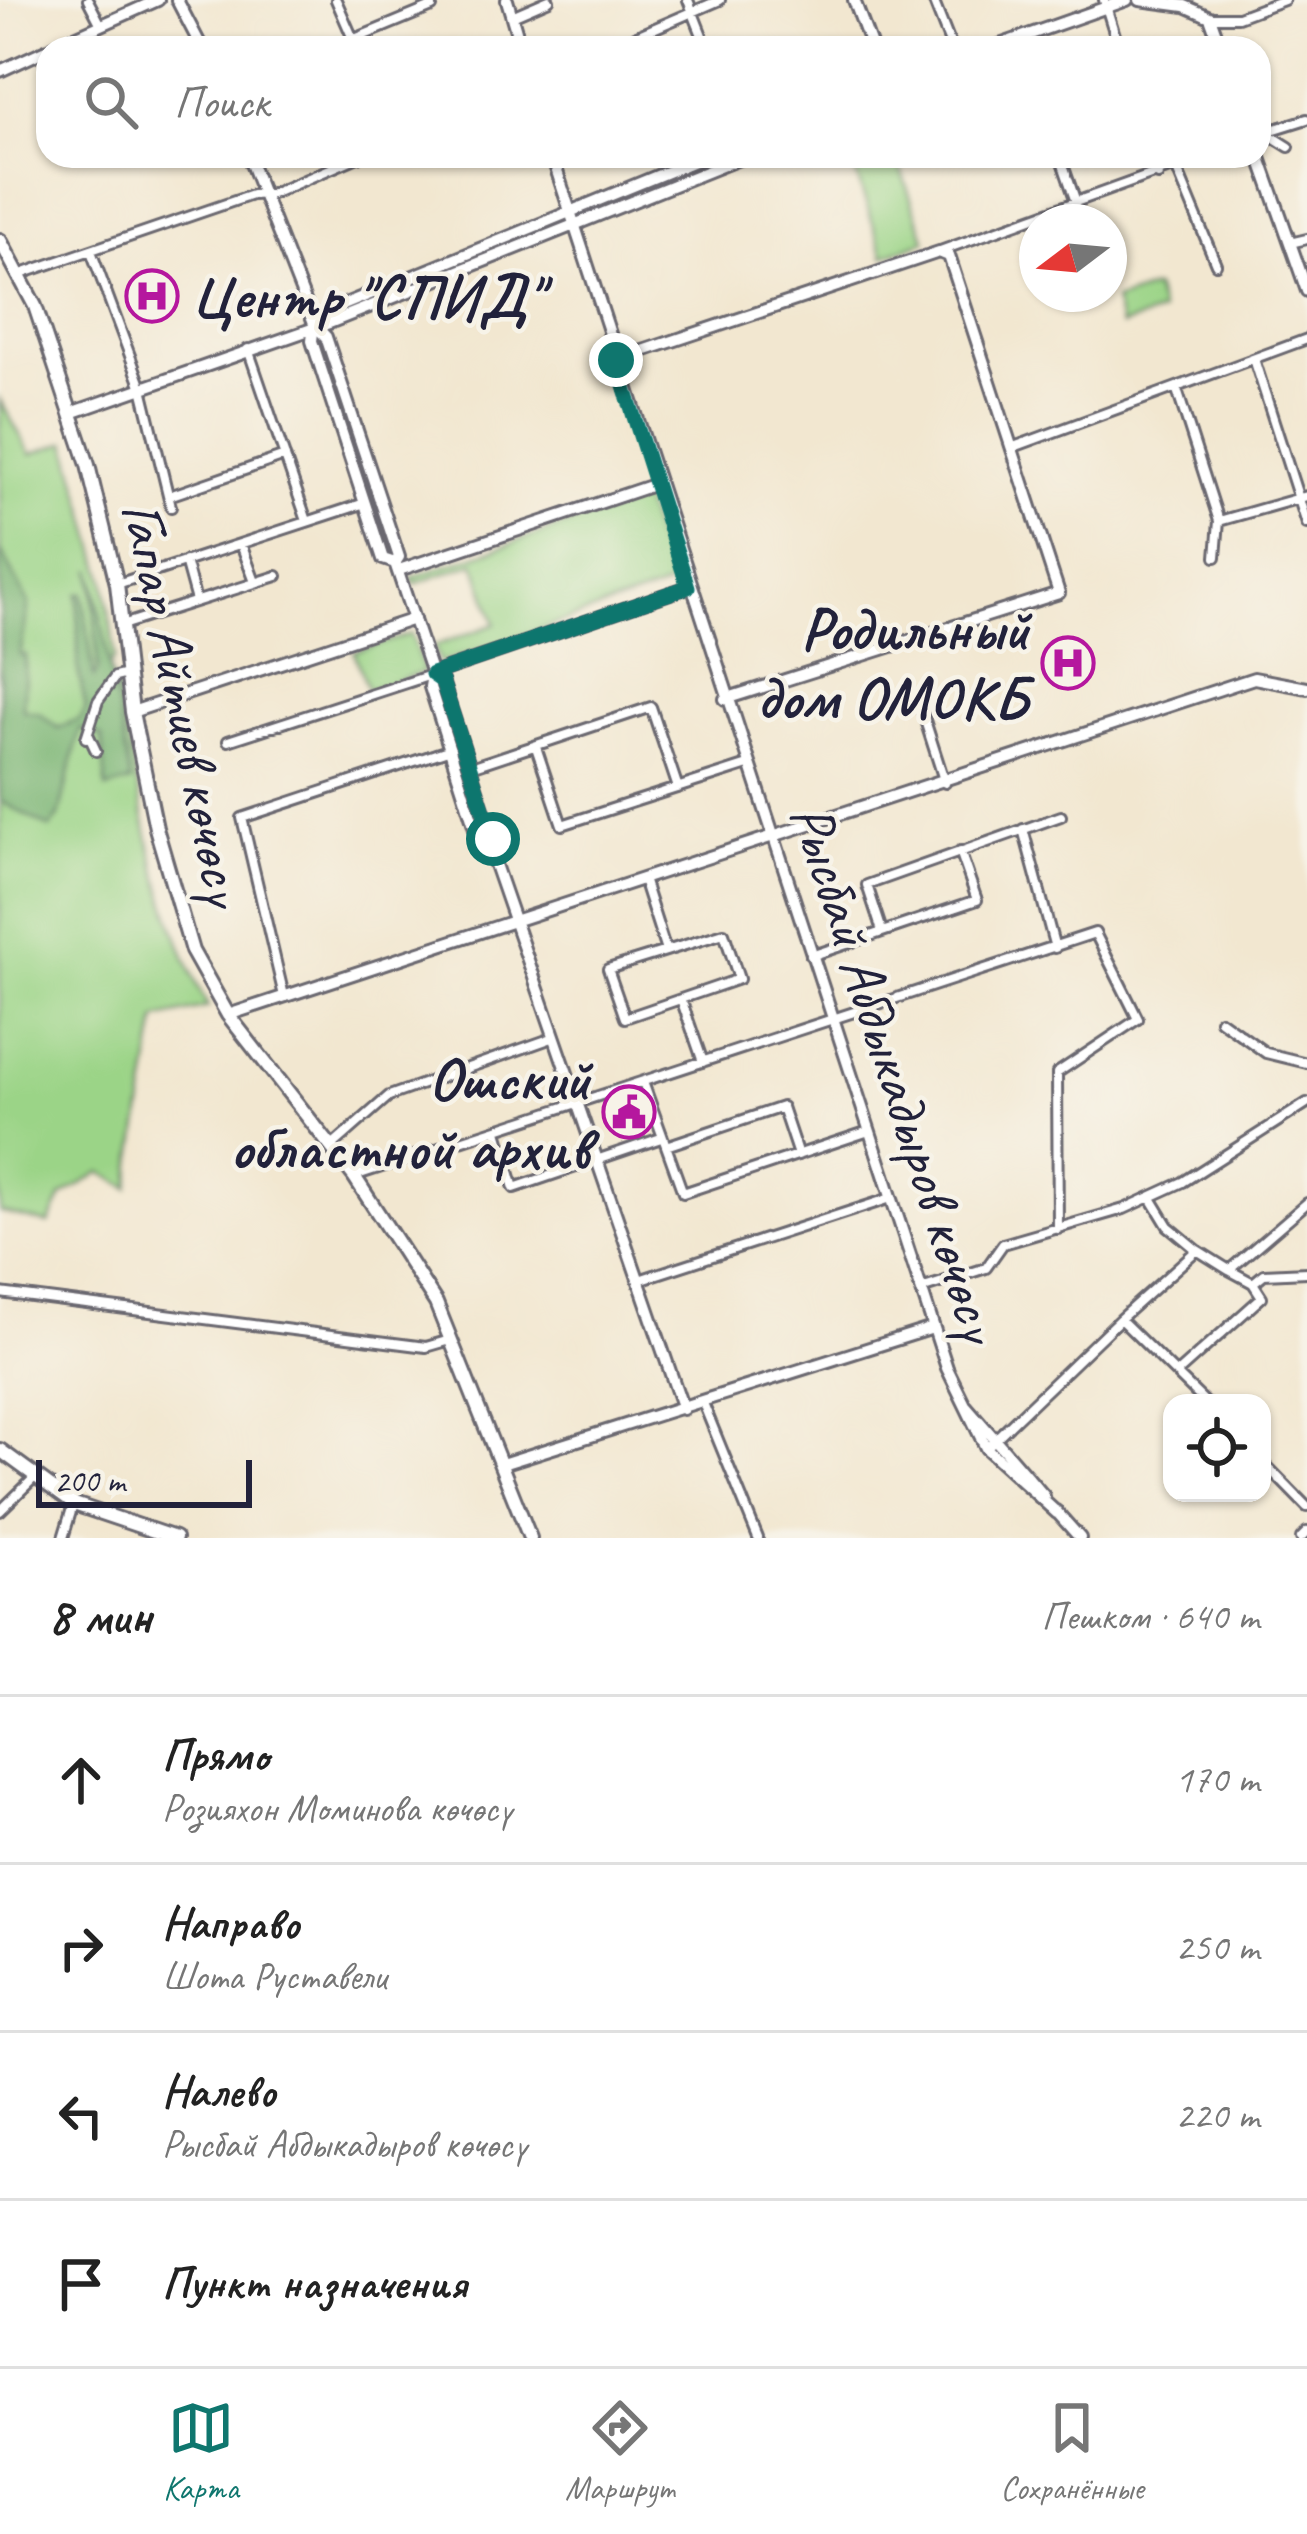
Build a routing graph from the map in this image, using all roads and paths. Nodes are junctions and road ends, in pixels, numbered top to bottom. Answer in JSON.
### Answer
{"nodes":[{"id":1,"x":88,"y":0,"type":"edge"},
{"id":2,"x":158,"y":0,"type":"edge"},
{"id":3,"x":177,"y":0,"type":"edge"},
{"id":4,"x":336,"y":0,"type":"edge"},
{"id":5,"x":507,"y":0,"type":"edge"},
{"id":6,"x":549,"y":0,"type":"edge"},
{"id":7,"x":688,"y":0,"type":"edge"},
{"id":8,"x":720,"y":0,"type":"edge"},
{"id":9,"x":854,"y":0,"type":"edge"},
{"id":10,"x":933,"y":0,"type":"edge"},
{"id":11,"x":1127,"y":0,"type":"edge"},
{"id":12,"x":1140,"y":0,"type":"edge"},
{"id":13,"x":1284,"y":0,"type":"edge"},
{"id":14,"x":1105,"y":3,"type":"edge"},
{"id":15,"x":1184,"y":3,"type":"edge"},
{"id":16,"x":432,"y":7,"type":"dead end"},
{"id":17,"x":692,"y":11,"type":"junction"},
{"id":18,"x":512,"y":16,"type":"junction"},
{"id":19,"x":1210,"y":17,"type":"junction"},
{"id":20,"x":100,"y":26,"type":"junction"},
{"id":21,"x":77,"y":36,"type":"edge"},
{"id":22,"x":196,"y":36,"type":"edge"},
{"id":23,"x":352,"y":36,"type":"edge"},
{"id":24,"x":372,"y":36,"type":"edge"},
{"id":25,"x":518,"y":36,"type":"edge"},
{"id":26,"x":636,"y":36,"type":"edge"},
{"id":27,"x":702,"y":36,"type":"edge"},
{"id":28,"x":868,"y":36,"type":"edge"},
{"id":29,"x":947,"y":36,"type":"edge"},
{"id":30,"x":1035,"y":36,"type":"edge"},
{"id":31,"x":1115,"y":36,"type":"edge"},
{"id":32,"x":1217,"y":36,"type":"edge"},
{"id":33,"x":36,"y":54,"type":"edge"},
{"id":34,"x":0,"y":70,"type":"edge"},
{"id":35,"x":1307,"y":119,"type":"edge"},
{"id":36,"x":1271,"y":130,"type":"edge"},
{"id":37,"x":1271,"y":138,"type":"edge"},
{"id":38,"x":1289,"y":147,"type":"dead end"},
{"id":39,"x":253,"y":168,"type":"edge"},
{"id":40,"x":329,"y":168,"type":"edge"},
{"id":41,"x":556,"y":168,"type":"edge"},
{"id":42,"x":678,"y":168,"type":"edge"},
{"id":43,"x":717,"y":168,"type":"edge"},
{"id":44,"x":1064,"y":168,"type":"edge"},
{"id":45,"x":1156,"y":168,"type":"edge"},
{"id":46,"x":1174,"y":168,"type":"edge"},
{"id":47,"x":1176,"y":168,"type":"edge"},
{"id":48,"x":1264,"y":168,"type":"edge"},
{"id":49,"x":1158,"y":175,"type":"junction"},
{"id":50,"x":263,"y":194,"type":"junction"},
{"id":51,"x":1076,"y":202,"type":"junction"},
{"id":52,"x":569,"y":214,"type":"junction"},
{"id":53,"x":574,"y":228,"type":"junction"},
{"id":54,"x":0,"y":240,"type":"edge"},
{"id":55,"x":1307,"y":240,"type":"edge"},
{"id":56,"x":1290,"y":243,"type":"junction"},
{"id":57,"x":91,"y":251,"type":"junction"},
{"id":58,"x":939,"y":251,"type":"junction"},
{"id":59,"x":1216,"y":264,"type":"dead end"},
{"id":60,"x":21,"y":274,"type":"junction"},
{"id":61,"x":1307,"y":291,"type":"edge"},
{"id":62,"x":314,"y":324,"type":"junction"},
{"id":63,"x":1307,"y":339,"type":"edge"},
{"id":64,"x":248,"y":349,"type":"junction"},
{"id":65,"x":1254,"y":359,"type":"junction"},
{"id":66,"x":616,"y":360,"type":"junction"},
{"id":67,"x":142,"y":388,"type":"junction"},
{"id":68,"x":1177,"y":390,"type":"junction"},
{"id":69,"x":71,"y":413,"type":"junction"},
{"id":70,"x":1011,"y":448,"type":"junction"},
{"id":71,"x":285,"y":456,"type":"junction"},
{"id":72,"x":656,"y":484,"type":"junction"},
{"id":73,"x":172,"y":494,"type":"junction"},
{"id":74,"x":1303,"y":497,"type":"edge"},
{"id":75,"x":365,"y":502,"type":"junction"},
{"id":76,"x":171,"y":507,"type":"dead end"},
{"id":77,"x":307,"y":521,"type":"junction"},
{"id":78,"x":1219,"y":521,"type":"junction"},
{"id":79,"x":1307,"y":524,"type":"edge"},
{"id":80,"x":241,"y":543,"type":"junction"},
{"id":81,"x":1216,"y":556,"type":"dead end"},
{"id":82,"x":185,"y":561,"type":"junction"},
{"id":83,"x":397,"y":567,"type":"junction"},
{"id":84,"x":277,"y":576,"type":"dead end"},
{"id":85,"x":255,"y":582,"type":"junction"},
{"id":86,"x":117,"y":584,"type":"junction"},
{"id":87,"x":688,"y":587,"type":"junction"},
{"id":88,"x":196,"y":601,"type":"junction"},
{"id":89,"x":414,"y":619,"type":"junction"},
{"id":90,"x":122,"y":625,"type":"junction"},
{"id":91,"x":127,"y":674,"type":"junction"},
{"id":92,"x":432,"y":674,"type":"junction"},
{"id":93,"x":1307,"y":688,"type":"edge"},
{"id":94,"x":725,"y":699,"type":"junction"},
{"id":95,"x":922,"y":711,"type":"dead end"},
{"id":96,"x":132,"y":712,"type":"junction"},
{"id":97,"x":228,"y":741,"type":"dead end"},
{"id":98,"x":536,"y":748,"type":"junction"},
{"id":99,"x":451,"y":749,"type":"junction"},
{"id":100,"x":96,"y":751,"type":"dead end"},
{"id":101,"x":748,"y":765,"type":"junction"},
{"id":102,"x":471,"y":767,"type":"junction"},
{"id":103,"x":945,"y":783,"type":"junction"},
{"id":104,"x":678,"y":788,"type":"junction"},
{"id":105,"x":1061,"y":816,"type":"dead end"},
{"id":106,"x":1023,"y":829,"type":"junction"},
{"id":107,"x":771,"y":835,"type":"junction"},
{"id":108,"x":960,"y":851,"type":"junction"},
{"id":109,"x":491,"y":853,"type":"junction"},
{"id":110,"x":643,"y":879,"type":"junction"},
{"id":111,"x":516,"y":921,"type":"junction"},
{"id":112,"x":882,"y":932,"type":"junction"},
{"id":113,"x":1055,"y":948,"type":"junction"},
{"id":114,"x":666,"y":951,"type":"junction"},
{"id":115,"x":811,"y":956,"type":"junction"},
{"id":116,"x":285,"y":998,"type":"junction"},
{"id":117,"x":681,"y":999,"type":"junction"},
{"id":118,"x":228,"y":1015,"type":"junction"},
{"id":119,"x":831,"y":1019,"type":"junction"},
{"id":120,"x":1220,"y":1019,"type":"dead end"},
{"id":121,"x":555,"y":1037,"type":"junction"},
{"id":122,"x":703,"y":1062,"type":"junction"},
{"id":123,"x":1307,"y":1063,"type":"edge"},
{"id":124,"x":643,"y":1082,"type":"junction"},
{"id":125,"x":1307,"y":1103,"type":"edge"},
{"id":126,"x":577,"y":1104,"type":"junction"},
{"id":127,"x":496,"y":1131,"type":"junction"},
{"id":128,"x":869,"y":1131,"type":"junction"},
{"id":129,"x":664,"y":1142,"type":"junction"},
{"id":130,"x":332,"y":1146,"type":"junction"},
{"id":131,"x":798,"y":1155,"type":"junction"},
{"id":132,"x":598,"y":1161,"type":"junction"},
{"id":133,"x":355,"y":1176,"type":"junction"},
{"id":134,"x":891,"y":1198,"type":"junction"},
{"id":135,"x":1151,"y":1198,"type":"junction"},
{"id":136,"x":1307,"y":1203,"type":"edge"},
{"id":137,"x":1058,"y":1229,"type":"junction"},
{"id":138,"x":1197,"y":1250,"type":"junction"},
{"id":139,"x":1229,"y":1270,"type":"junction"},
{"id":140,"x":1307,"y":1272,"type":"edge"},
{"id":141,"x":639,"y":1280,"type":"junction"},
{"id":142,"x":1253,"y":1283,"type":"junction"},
{"id":143,"x":920,"y":1289,"type":"junction"},
{"id":144,"x":0,"y":1293,"type":"edge"},
{"id":145,"x":1120,"y":1319,"type":"junction"},
{"id":146,"x":933,"y":1328,"type":"junction"},
{"id":147,"x":452,"y":1339,"type":"junction"},
{"id":148,"x":1177,"y":1373,"type":"junction"},
{"id":149,"x":1197,"y":1394,"type":"edge"},
{"id":150,"x":703,"y":1403,"type":"junction"},
{"id":151,"x":683,"y":1409,"type":"junction"},
{"id":152,"x":991,"y":1444,"type":"junction"},
{"id":153,"x":0,"y":1450,"type":"edge"},
{"id":154,"x":502,"y":1464,"type":"junction"},
{"id":155,"x":1271,"y":1470,"type":"edge"},
{"id":156,"x":34,"y":1478,"type":"junction"},
{"id":157,"x":74,"y":1504,"type":"junction"},
{"id":158,"x":1307,"y":1507,"type":"edge"},
{"id":159,"x":0,"y":1511,"type":"edge"},
{"id":160,"x":63,"y":1538,"type":"edge"},
{"id":161,"x":175,"y":1538,"type":"edge"},
{"id":162,"x":530,"y":1538,"type":"edge"},
{"id":163,"x":758,"y":1538,"type":"edge"},
{"id":164,"x":1080,"y":1538,"type":"edge"}],
"edges":[{"from":1,"to":20,"type":"street"},
{"from":2,"to":20,"type":"street"},
{"from":3,"to":22,"type":"street"},
{"from":4,"to":23,"type":"street"},
{"from":5,"to":18,"type":"street"},
{"from":6,"to":18,"type":"street"},
{"from":7,"to":17,"type":"street"},
{"from":8,"to":17,"type":"street"},
{"from":9,"to":28,"type":"street"},
{"from":10,"to":29,"type":"street"},
{"from":11,"to":14,"type":"street"},
{"from":12,"to":15,"type":"street"},
{"from":13,"to":19,"type":"street"},
{"from":14,"to":30,"type":"street"},
{"from":14,"to":31,"type":"street"},
{"from":15,"to":19,"type":"street"},
{"from":16,"to":24,"type":"street"},
{"from":17,"to":26,"type":"street"},
{"from":17,"to":27,"type":"street"},
{"from":18,"to":25,"type":"street"},
{"from":19,"to":32,"type":"street"},
{"from":20,"to":21,"type":"street"},
{"from":33,"to":34,"type":"street"},
{"from":35,"to":36,"type":"street"},
{"from":37,"to":38,"type":"street"},
{"from":39,"to":50,"type":"street"},
{"from":40,"to":50,"type":"street"},
{"from":41,"to":52,"type":"street","name":"Рысбай Абдыкадыров көчөсү"},
{"from":42,"to":52,"type":"street"},
{"from":43,"to":53,"type":"street"},
{"from":44,"to":51,"type":"street"},
{"from":45,"to":49,"type":"street"},
{"from":46,"to":49,"type":"street"},
{"from":47,"to":59,"type":"street"},
{"from":48,"to":56,"type":"street"},
{"from":49,"to":51,"type":"street"},
{"from":50,"to":57,"type":"street"},
{"from":50,"to":62,"type":"street"},
{"from":51,"to":58,"type":"street"},
{"from":52,"to":53,"type":"street","name":"Рысбай Абдыкадыров көчөсү"},
{"from":52,"to":62,"type":"street"},
{"from":53,"to":62,"type":"street"},
{"from":53,"to":66,"type":"street","name":"Рысбай Абдыкадыров көчөсү"},
{"from":54,"to":60,"type":"main road","name":"Гапар Айтиев көчөсү"},
{"from":55,"to":56,"type":"street"},
{"from":56,"to":61,"type":"street"},
{"from":57,"to":60,"type":"street"},
{"from":57,"to":67,"type":"street"},
{"from":58,"to":66,"type":"street"},
{"from":58,"to":70,"type":"street"},
{"from":60,"to":69,"type":"main road","name":"Гапар Айтиев көчөсү"},
{"from":62,"to":64,"type":"street"},
{"from":62,"to":75,"type":"street"},
{"from":62,"to":83,"type":"street"},
{"from":63,"to":65,"type":"street"},
{"from":64,"to":67,"type":"street"},
{"from":64,"to":71,"type":"street"},
{"from":65,"to":68,"type":"street"},
{"from":65,"to":74,"type":"street"},
{"from":66,"to":72,"type":"street","name":"Рысбай Абдыкадыров көчөсү"},
{"from":67,"to":69,"type":"street"},
{"from":67,"to":73,"type":"street"},
{"from":68,"to":70,"type":"street"},
{"from":68,"to":78,"type":"street"},
{"from":69,"to":86,"type":"main road","name":"Гапар Айтиев көчөсү"},
{"from":70,"to":94,"type":"street"},
{"from":71,"to":73,"type":"street"},
{"from":71,"to":77,"type":"street"},
{"from":72,"to":83,"type":"street"},
{"from":72,"to":87,"type":"street","name":"Рысбай Абдыкадыров көчөсү"},
{"from":73,"to":76,"type":"street"},
{"from":74,"to":78,"type":"street"},
{"from":74,"to":79,"type":"street"},
{"from":75,"to":77,"type":"street"},
{"from":75,"to":83,"type":"street"},
{"from":77,"to":80,"type":"street"},
{"from":78,"to":81,"type":"street"},
{"from":80,"to":82,"type":"street"},
{"from":80,"to":85,"type":"street"},
{"from":82,"to":86,"type":"street"},
{"from":82,"to":88,"type":"street"},
{"from":83,"to":89,"type":"street"},
{"from":84,"to":85,"type":"street"},
{"from":85,"to":88,"type":"street"},
{"from":86,"to":90,"type":"main road","name":"Гапар Айтиев көчөсү"},
{"from":87,"to":92,"type":"street"},
{"from":87,"to":94,"type":"street","name":"Рысбай Абдыкадыров көчөсү"},
{"from":88,"to":90,"type":"street"},
{"from":89,"to":92,"type":"street"},
{"from":89,"to":96,"type":"street"},
{"from":90,"to":91,"type":"main road","name":"Гапар Айтиев көчөсү"},
{"from":91,"to":96,"type":"main road","name":"Гапар Айтиев көчөсү"},
{"from":91,"to":100,"type":"street"},
{"from":92,"to":97,"type":"street"},
{"from":92,"to":99,"type":"street"},
{"from":92,"to":102,"type":"street"},
{"from":93,"to":103,"type":"street"},
{"from":94,"to":101,"type":"street","name":"Рысбай Абдыкадыров көчөсү"},
{"from":95,"to":103,"type":"street"},
{"from":96,"to":118,"type":"main road","name":"Гапар Айтиев көчөсү"},
{"from":98,"to":102,"type":"street"},
{"from":98,"to":104,"type":"street"},
{"from":98,"to":104,"type":"street"},
{"from":99,"to":109,"type":"street"},
{"from":99,"to":116,"type":"street"},
{"from":101,"to":104,"type":"street"},
{"from":101,"to":107,"type":"street","name":"Рысбай Абдыкадыров көчөсү"},
{"from":102,"to":109,"type":"street"},
{"from":103,"to":107,"type":"street"},
{"from":105,"to":106,"type":"street"},
{"from":106,"to":108,"type":"street"},
{"from":106,"to":113,"type":"street"},
{"from":107,"to":110,"type":"street"},
{"from":107,"to":115,"type":"street","name":"Рысбай Абдыкадыров көчөсү"},
{"from":108,"to":112,"type":"street"},
{"from":108,"to":112,"type":"street"},
{"from":109,"to":111,"type":"street"},
{"from":110,"to":111,"type":"street"},
{"from":110,"to":114,"type":"street"},
{"from":111,"to":116,"type":"street"},
{"from":111,"to":121,"type":"street"},
{"from":112,"to":115,"type":"street"},
{"from":113,"to":119,"type":"street"},
{"from":113,"to":137,"type":"street"},
{"from":114,"to":117,"type":"street"},
{"from":114,"to":117,"type":"street"},
{"from":115,"to":119,"type":"street","name":"Рысбай Абдыкадыров көчөсү"},
{"from":116,"to":118,"type":"street"},
{"from":117,"to":122,"type":"street"},
{"from":118,"to":130,"type":"main road","name":"Гапар Айтиев көчөсү"},
{"from":119,"to":122,"type":"street"},
{"from":119,"to":128,"type":"street","name":"Рысбай Абдыкадыров көчөсү"},
{"from":120,"to":123,"type":"street"},
{"from":121,"to":126,"type":"street"},
{"from":121,"to":130,"type":"street"},
{"from":122,"to":124,"type":"street"},
{"from":124,"to":126,"type":"street"},
{"from":124,"to":129,"type":"street"},
{"from":125,"to":135,"type":"street"},
{"from":126,"to":127,"type":"street"},
{"from":126,"to":132,"type":"street"},
{"from":127,"to":132,"type":"street"},
{"from":127,"to":133,"type":"street"},
{"from":128,"to":131,"type":"street"},
{"from":128,"to":134,"type":"street","name":"Рысбай Абдыкадыров көчөсү"},
{"from":129,"to":131,"type":"street"},
{"from":129,"to":131,"type":"street"},
{"from":129,"to":132,"type":"street"},
{"from":130,"to":133,"type":"main road","name":"Гапар Айтиев көчөсү"},
{"from":132,"to":141,"type":"street"},
{"from":133,"to":147,"type":"main road","name":"Гапар Айтиев көчөсү"},
{"from":134,"to":141,"type":"street"},
{"from":134,"to":143,"type":"street","name":"Рысбай Абдыкадыров көчөсү"},
{"from":135,"to":137,"type":"street"},
{"from":135,"to":138,"type":"street"},
{"from":136,"to":139,"type":"street"},
{"from":137,"to":143,"type":"street"},
{"from":138,"to":139,"type":"street"},
{"from":138,"to":145,"type":"street"},
{"from":139,"to":142,"type":"street"},
{"from":140,"to":142,"type":"street"},
{"from":141,"to":151,"type":"street"},
{"from":142,"to":148,"type":"street"},
{"from":143,"to":146,"type":"street","name":"Рысбай Абдыкадыров көчөсү"},
{"from":144,"to":147,"type":"street"},
{"from":145,"to":148,"type":"street"},
{"from":145,"to":152,"type":"street"},
{"from":146,"to":150,"type":"street"},
{"from":146,"to":152,"type":"street","name":"Рысбай Абдыкадыров көчөсү"},
{"from":147,"to":154,"type":"main road","name":"Гапар Айтиев көчөсү"},
{"from":148,"to":149,"type":"street"},
{"from":150,"to":151,"type":"street"},
{"from":150,"to":163,"type":"street"},
{"from":151,"to":154,"type":"street"},
{"from":152,"to":164,"type":"street","name":"Рысбай Абдыкадыров көчөсү"},
{"from":153,"to":156,"type":"main road"},
{"from":154,"to":162,"type":"main road","name":"Гапар Айтиев көчөсү"},
{"from":155,"to":158,"type":"street"},
{"from":156,"to":157,"type":"main road"},
{"from":156,"to":159,"type":"street"},
{"from":157,"to":160,"type":"street"},
{"from":157,"to":161,"type":"main road"}]}
